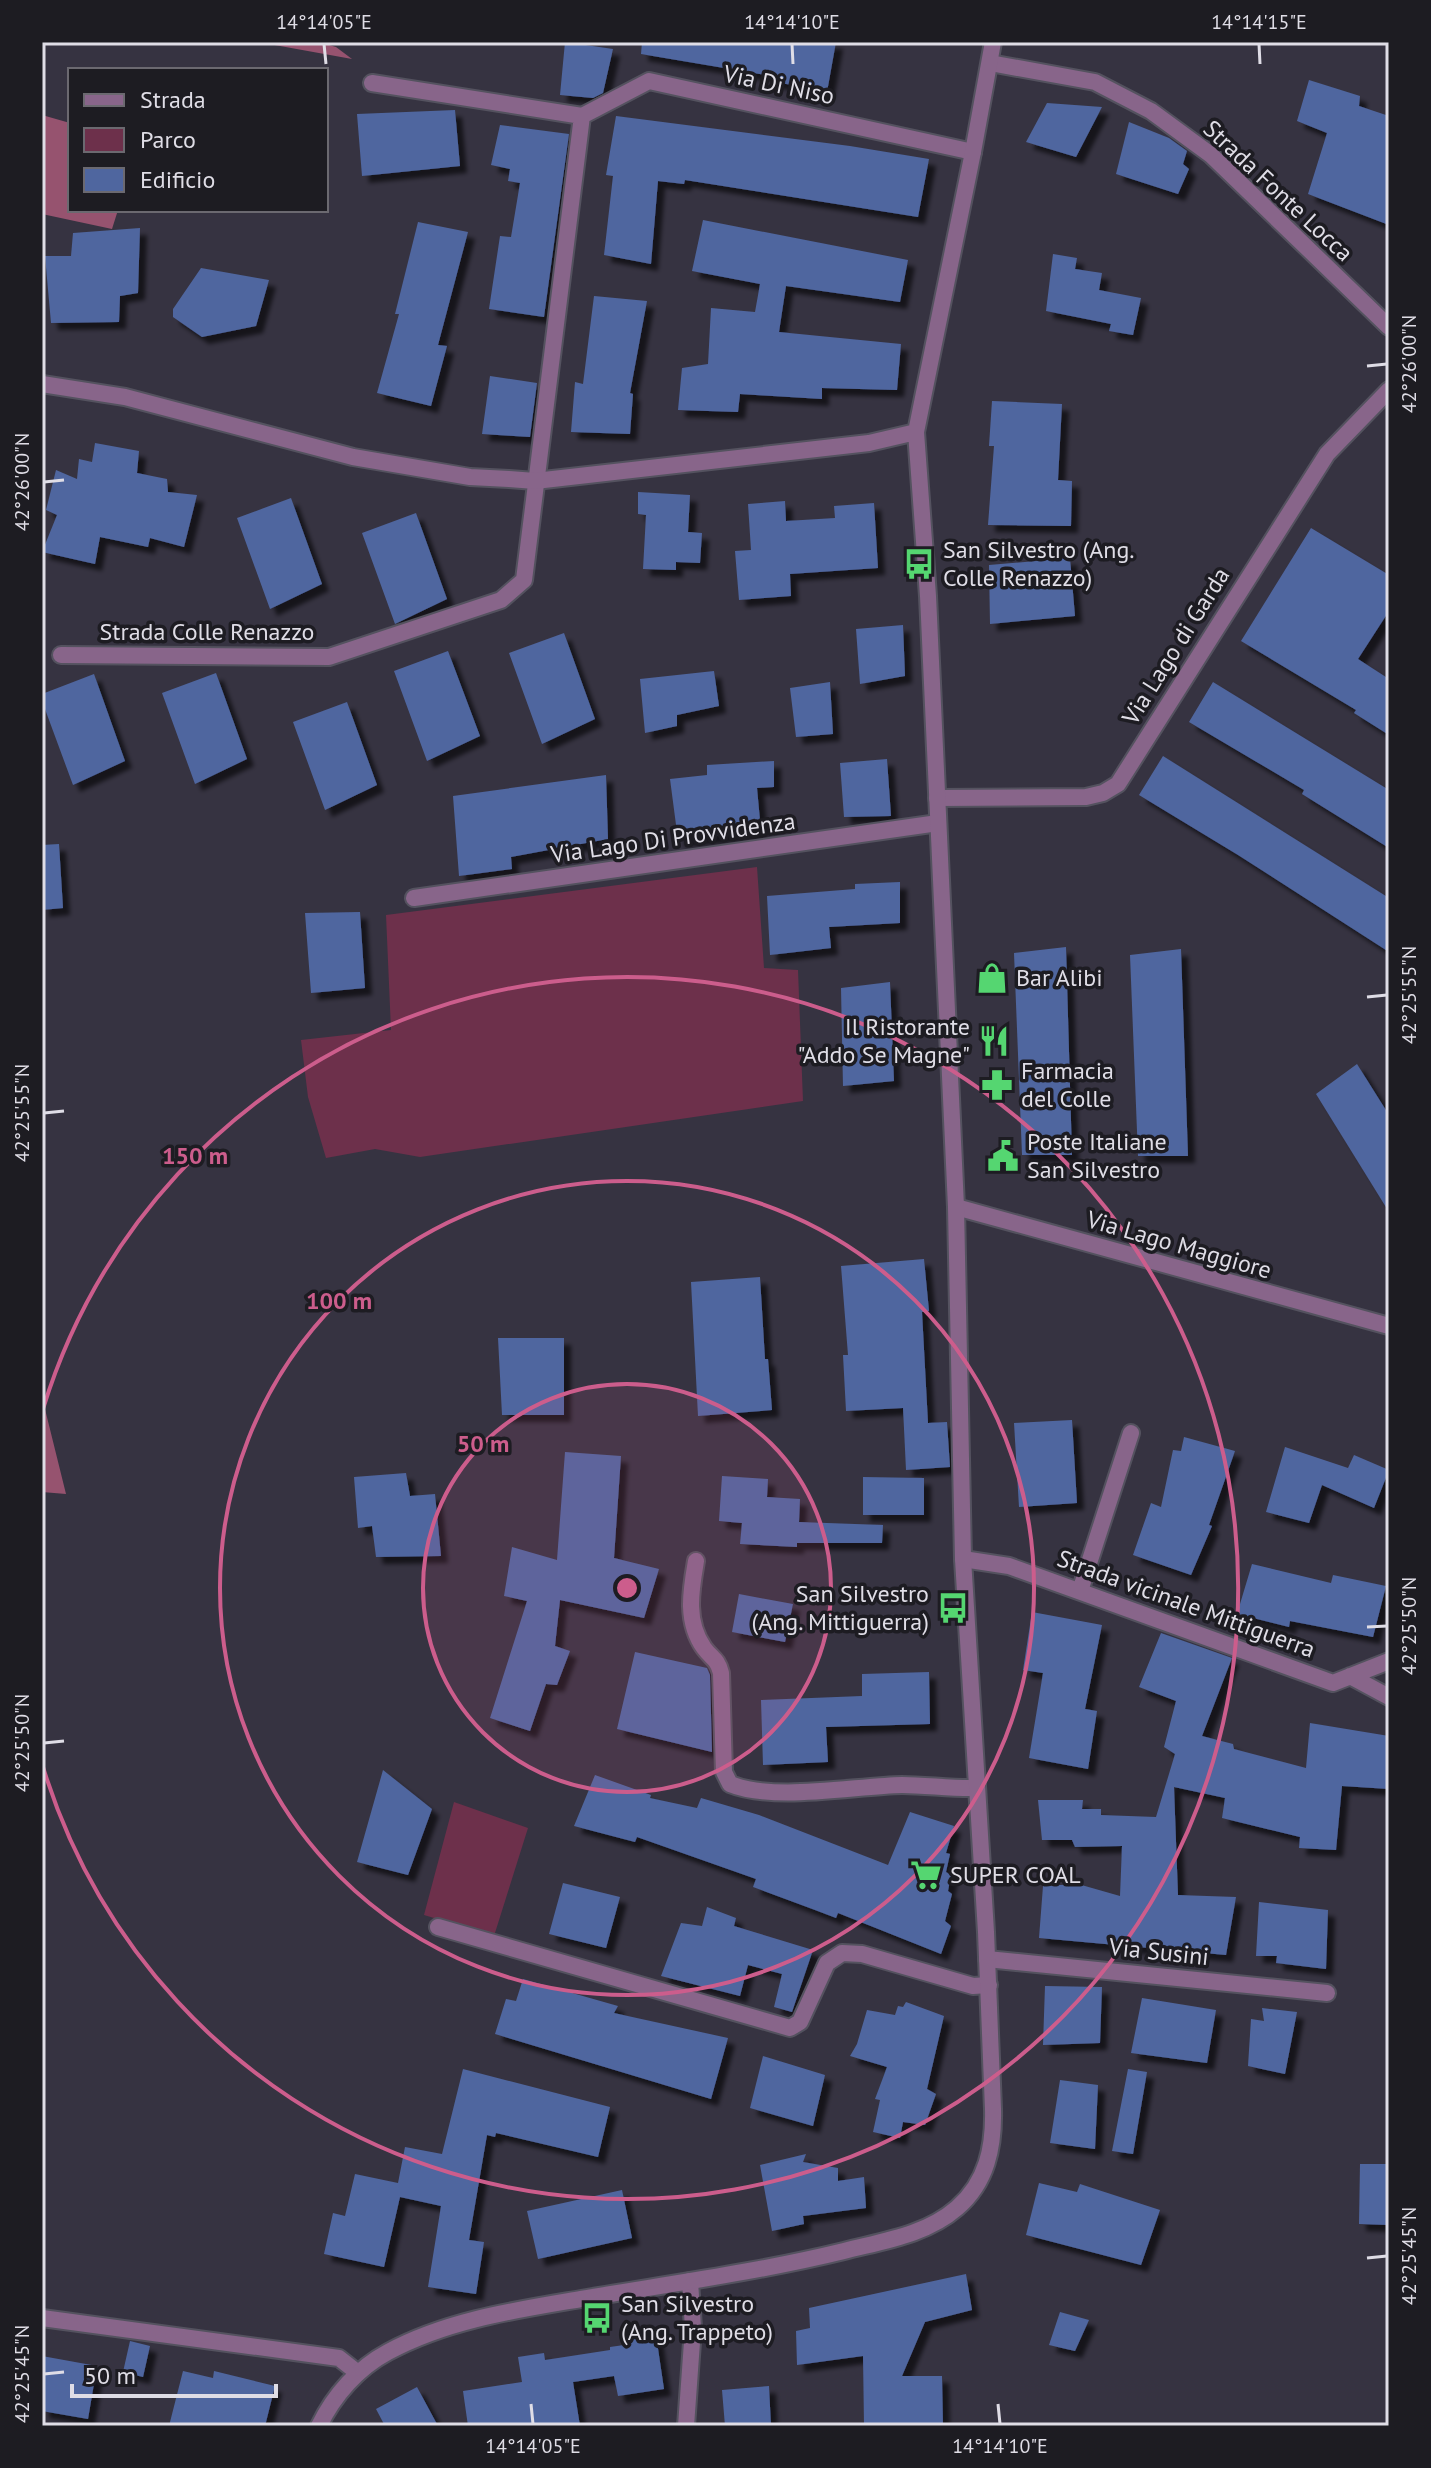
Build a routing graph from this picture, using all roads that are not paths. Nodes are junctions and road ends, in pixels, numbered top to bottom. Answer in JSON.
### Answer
{"nodes":[{"id":1,"x":993,"y":42,"type":"edge"},
{"id":2,"x":990,"y":63,"type":"junction"},
{"id":3,"x":372,"y":83,"type":"dead end"},
{"id":4,"x":582,"y":116,"type":"junction"},
{"id":5,"x":973,"y":152,"type":"junction"},
{"id":6,"x":1389,"y":327,"type":"edge"},
{"id":7,"x":42,"y":384,"type":"edge"},
{"id":8,"x":1389,"y":390,"type":"edge"},
{"id":9,"x":916,"y":432,"type":"junction"},
{"id":10,"x":535,"y":481,"type":"junction"},
{"id":11,"x":61,"y":655,"type":"dead end"},
{"id":12,"x":937,"y":798,"type":"junction"},
{"id":13,"x":938,"y":823,"type":"junction"},
{"id":14,"x":414,"y":898,"type":"dead end"},
{"id":15,"x":956,"y":1207,"type":"junction"},
{"id":16,"x":1389,"y":1326,"type":"edge"},
{"id":17,"x":1131,"y":1433,"type":"dead end"},
{"id":18,"x":963,"y":1559,"type":"junction"},
{"id":19,"x":696,"y":1561,"type":"dead end"},
{"id":20,"x":1080,"y":1591,"type":"junction"},
{"id":21,"x":1389,"y":1661,"type":"edge"},
{"id":22,"x":1350,"y":1676,"type":"junction"},
{"id":23,"x":1389,"y":1697,"type":"edge"},
{"id":24,"x":977,"y":1788,"type":"junction"},
{"id":25,"x":438,"y":1927,"type":"dead end"},
{"id":26,"x":987,"y":1959,"type":"junction"},
{"id":27,"x":989,"y":1985,"type":"junction"},
{"id":28,"x":1327,"y":1993,"type":"dead end"},
{"id":29,"x":690,"y":2281,"type":"junction"},
{"id":30,"x":42,"y":2318,"type":"edge"},
{"id":31,"x":358,"y":2373,"type":"junction"},
{"id":32,"x":319,"y":2426,"type":"edge"},
{"id":33,"x":686,"y":2426,"type":"edge"}],
"edges":[{"from":1,"to":2,"type":"street"},
{"from":2,"to":5,"type":"street"},
{"from":2,"to":6,"type":"street","name":"Strada Fonte Locca"},
{"from":3,"to":4,"type":"street"},
{"from":4,"to":5,"type":"street","name":"Via Di Niso"},
{"from":4,"to":10,"type":"street"},
{"from":5,"to":9,"type":"street"},
{"from":7,"to":10,"type":"street"},
{"from":8,"to":12,"type":"street","name":"Via Lago di Garda"},
{"from":9,"to":10,"type":"street"},
{"from":9,"to":12,"type":"street"},
{"from":10,"to":11,"type":"street","name":"Strada Colle Renazzo"},
{"from":12,"to":13,"type":"street"},
{"from":13,"to":14,"type":"street","name":"Via Lago Di Provvidenza"},
{"from":13,"to":15,"type":"street"},
{"from":15,"to":16,"type":"street","name":"Via Lago Maggiore"},
{"from":15,"to":18,"type":"street"},
{"from":17,"to":20,"type":"street"},
{"from":18,"to":20,"type":"street","name":"Strada vicinale Mittiguerra"},
{"from":18,"to":24,"type":"street"},
{"from":19,"to":24,"type":"street"},
{"from":20,"to":22,"type":"street","name":"Strada vicinale Mittiguerra"},
{"from":21,"to":22,"type":"street","name":"Strada vicinale Mittiguerra"},
{"from":22,"to":23,"type":"street"},
{"from":24,"to":26,"type":"street"},
{"from":25,"to":27,"type":"street"},
{"from":26,"to":27,"type":"street"},
{"from":26,"to":28,"type":"street","name":"Via Susini"},
{"from":27,"to":29,"type":"street"},
{"from":29,"to":31,"type":"street"},
{"from":29,"to":33,"type":"street"},
{"from":30,"to":31,"type":"street"},
{"from":31,"to":32,"type":"street"}]}
